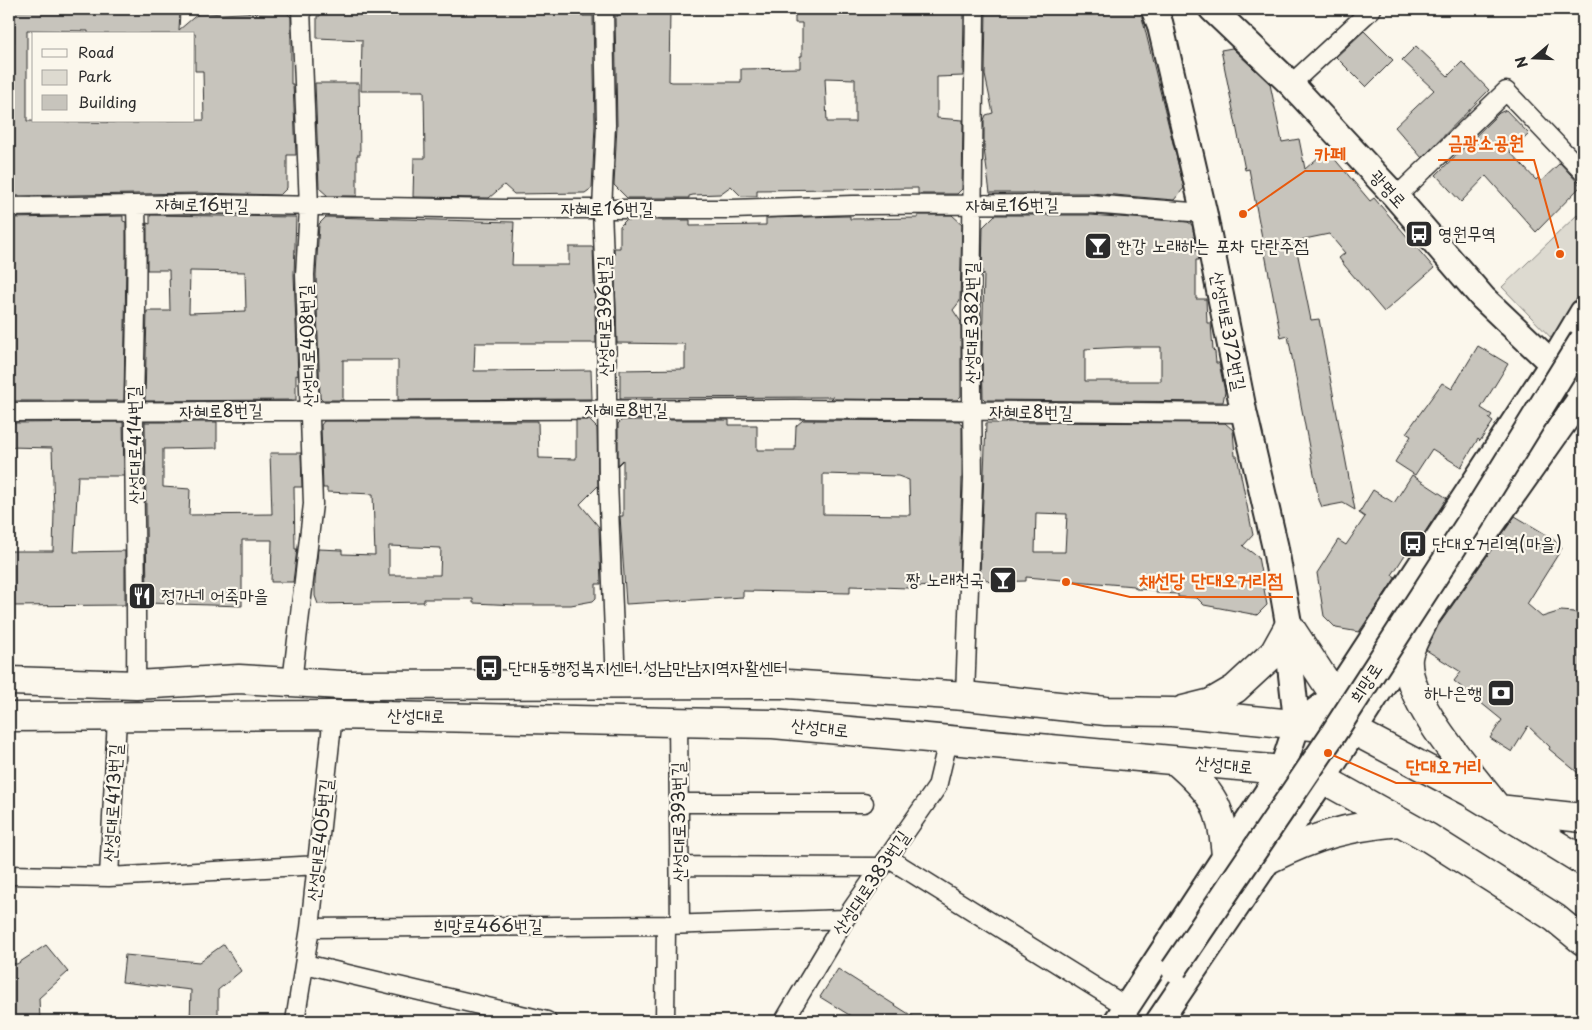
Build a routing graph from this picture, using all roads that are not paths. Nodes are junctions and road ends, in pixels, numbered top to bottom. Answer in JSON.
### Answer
{"nodes":[{"id":1,"x":301,"y":9,"type":"edge"},
{"id":2,"x":604,"y":9,"type":"edge"},
{"id":3,"x":975,"y":9,"type":"edge"},
{"id":4,"x":1154,"y":9,"type":"edge"},
{"id":5,"x":1212,"y":9,"type":"edge"},
{"id":6,"x":1372,"y":9,"type":"edge"},
{"id":7,"x":1291,"y":84,"type":"junction"},
{"id":8,"x":1583,"y":172,"type":"edge"},
{"id":9,"x":1396,"y":197,"type":"junction"},
{"id":10,"x":136,"y":205,"type":"junction"},
{"id":11,"x":973,"y":205,"type":"junction"},
{"id":12,"x":9,"y":207,"type":"edge"},
{"id":13,"x":309,"y":208,"type":"junction"},
{"id":14,"x":602,"y":209,"type":"junction"},
{"id":15,"x":1204,"y":214,"type":"junction"},
{"id":16,"x":1583,"y":312,"type":"edge"},
{"id":17,"x":1583,"y":339,"type":"edge"},
{"id":18,"x":1552,"y":364,"type":"junction"},
{"id":19,"x":1583,"y":394,"type":"edge"},
{"id":20,"x":310,"y":410,"type":"junction"},
{"id":21,"x":608,"y":410,"type":"junction"},
{"id":22,"x":973,"y":411,"type":"junction"},
{"id":23,"x":9,"y":412,"type":"edge"},
{"id":24,"x":134,"y":413,"type":"junction"},
{"id":25,"x":1244,"y":413,"type":"junction"},
{"id":26,"x":1422,"y":622,"type":"junction"},
{"id":27,"x":1289,"y":626,"type":"junction"},
{"id":28,"x":9,"y":681,"type":"edge"},
{"id":29,"x":292,"y":682,"type":"junction"},
{"id":30,"x":616,"y":684,"type":"junction"},
{"id":31,"x":136,"y":685,"type":"junction"},
{"id":32,"x":965,"y":696,"type":"junction"},
{"id":33,"x":1335,"y":696,"type":"junction"},
{"id":34,"x":1172,"y":712,"type":"junction"},
{"id":35,"x":333,"y":715,"type":"junction"},
{"id":36,"x":9,"y":717,"type":"edge"},
{"id":37,"x":117,"y":718,"type":"junction"},
{"id":38,"x":678,"y":720,"type":"junction"},
{"id":39,"x":1297,"y":725,"type":"junction"},
{"id":40,"x":1353,"y":730,"type":"junction"},
{"id":41,"x":948,"y":741,"type":"junction"},
{"id":42,"x":1176,"y":761,"type":"junction"},
{"id":43,"x":1282,"y":770,"type":"junction"},
{"id":44,"x":1324,"y":780,"type":"junction"},
{"id":45,"x":864,"y":802,"type":"dead end"},
{"id":46,"x":679,"y":803,"type":"junction"},
{"id":47,"x":1498,"y":809,"type":"junction"},
{"id":48,"x":1583,"y":818,"type":"edge"},
{"id":49,"x":1400,"y":822,"type":"junction"},
{"id":50,"x":1226,"y":856,"type":"junction"},
{"id":51,"x":1270,"y":859,"type":"junction"},
{"id":52,"x":1583,"y":861,"type":"edge"},
{"id":53,"x":885,"y":862,"type":"junction"},
{"id":54,"x":318,"y":865,"type":"junction"},
{"id":55,"x":680,"y":866,"type":"junction"},
{"id":56,"x":9,"y":875,"type":"edge"},
{"id":57,"x":109,"y":877,"type":"junction"},
{"id":58,"x":845,"y":919,"type":"junction"},
{"id":59,"x":673,"y":925,"type":"junction"},
{"id":60,"x":310,"y":928,"type":"junction"},
{"id":61,"x":1583,"y":941,"type":"edge"},
{"id":62,"x":305,"y":964,"type":"junction"},
{"id":63,"x":1128,"y":1016,"type":"edge"},
{"id":64,"x":295,"y":1021,"type":"edge"},
{"id":65,"x":545,"y":1021,"type":"edge"},
{"id":66,"x":665,"y":1021,"type":"edge"},
{"id":67,"x":784,"y":1021,"type":"edge"},
{"id":68,"x":1159,"y":1021,"type":"edge"}],
"edges":[{"from":1,"to":13,"type":"street","name":"산성대로408번길"},
{"from":2,"to":14,"type":"street","name":"산성대로396번길"},
{"from":3,"to":11,"type":"street","name":"산성대로382번길"},
{"from":4,"to":15,"type":"main road","name":"산성대로372번길"},
{"from":5,"to":7,"type":"main road","name":"광명로"},
{"from":6,"to":7,"type":"street"},
{"from":7,"to":9,"type":"main road","name":"광명로"},
{"from":8,"to":9,"type":"street"},
{"from":9,"to":18,"type":"main road","name":"광명로"},
{"from":10,"to":12,"type":"street","name":"자혜로16번길"},
{"from":10,"to":13,"type":"street","name":"자혜로16번길"},
{"from":10,"to":24,"type":"street","name":"산성대로414번길"},
{"from":11,"to":14,"type":"street","name":"자혜로16번길"},
{"from":11,"to":15,"type":"street","name":"자혜로16번길"},
{"from":11,"to":22,"type":"street","name":"산성대로382번길"},
{"from":13,"to":14,"type":"street","name":"자혜로16번길"},
{"from":13,"to":20,"type":"street","name":"산성대로408번길"},
{"from":14,"to":21,"type":"street","name":"산성대로396번길"},
{"from":15,"to":25,"type":"main road","name":"산성대로372번길"},
{"from":16,"to":18,"type":"main road"},
{"from":17,"to":63,"type":"main road","name":"희망로","bridge":true},
{"from":18,"to":19,"type":"main road","name":"광명로"},
{"from":18,"to":33,"type":"main road"},
{"from":19,"to":26,"type":"main road"},
{"from":20,"to":21,"type":"street","name":"자혜로8번길"},
{"from":20,"to":24,"type":"street","name":"자혜로8번길"},
{"from":20,"to":29,"type":"street","name":"산성대로408번길"},
{"from":21,"to":22,"type":"street","name":"자혜로8번길"},
{"from":21,"to":30,"type":"street","name":"산성대로396번길"},
{"from":22,"to":25,"type":"street","name":"자혜로8번길"},
{"from":22,"to":32,"type":"street","name":"산성대로382번길"},
{"from":23,"to":24,"type":"street","name":"자혜로8번길"},
{"from":24,"to":31,"type":"street","name":"산성대로414번길"},
{"from":25,"to":27,"type":"main road","name":"산성대로372번길"},
{"from":26,"to":40,"type":"main road"},
{"from":26,"to":47,"type":"main road"},
{"from":27,"to":33,"type":"main road"},
{"from":27,"to":34,"type":"main road"},
{"from":27,"to":39,"type":"main road","name":"산성대로372번길"},
{"from":28,"to":31,"type":"main road","name":"산성대로"},
{"from":29,"to":30,"type":"main road","name":"산성대로"},
{"from":29,"to":31,"type":"main road","name":"산성대로"},
{"from":30,"to":32,"type":"main road","name":"산성대로"},
{"from":32,"to":34,"type":"main road","name":"산성대로"},
{"from":33,"to":39,"type":"main road"},
{"from":33,"to":40,"type":"main road"},
{"from":34,"to":39,"type":"main road","name":"산성대로"},
{"from":35,"to":37,"type":"main road","name":"산성대로"},
{"from":35,"to":38,"type":"main road","name":"산성대로"},
{"from":35,"to":54,"type":"street","name":"산성대로405번길"},
{"from":36,"to":37,"type":"main road","name":"산성대로"},
{"from":37,"to":57,"type":"street","name":"산성대로413번길"},
{"from":38,"to":41,"type":"main road","name":"산성대로"},
{"from":38,"to":46,"type":"street","name":"산성대로393번길"},
{"from":39,"to":40,"type":"main road","name":"산성대로"},
{"from":39,"to":43,"type":"main road"},
{"from":40,"to":44,"type":"main road"},
{"from":40,"to":47,"type":"main road","name":"산성대로"},
{"from":41,"to":42,"type":"main road","name":"산성대로"},
{"from":41,"to":53,"type":"street","name":"산성대로383번길"},
{"from":42,"to":43,"type":"main road","name":"산성대로"},
{"from":42,"to":50,"type":"main road"},
{"from":43,"to":44,"type":"main road","name":"산성대로"},
{"from":43,"to":50,"type":"main road"},
{"from":44,"to":49,"type":"main road","name":"산성대로"},
{"from":44,"to":51,"type":"main road"},
{"from":45,"to":46,"type":"street"},
{"from":46,"to":55,"type":"street","name":"산성대로393번길"},
{"from":47,"to":48,"type":"main road"},
{"from":47,"to":52,"type":"main road","name":"산성대로"},
{"from":49,"to":51,"type":"main road"},
{"from":49,"to":61,"type":"main road","name":"산성대로"},
{"from":50,"to":63,"type":"main road"},
{"from":51,"to":68,"type":"main road"},
{"from":53,"to":55,"type":"street"},
{"from":53,"to":58,"type":"street","name":"산성대로383번길"},
{"from":53,"to":63,"type":"street"},
{"from":54,"to":57,"type":"street"},
{"from":54,"to":60,"type":"street","name":"산성대로405번길"},
{"from":55,"to":59,"type":"street","name":"산성대로393번길"},
{"from":56,"to":57,"type":"street","name":"산성대로413번길"},
{"from":58,"to":59,"type":"street","name":"희망로466번길"},
{"from":58,"to":67,"type":"street","name":"산성대로383번길"},
{"from":59,"to":60,"type":"street","name":"희망로466번길"},
{"from":59,"to":66,"type":"street"},
{"from":60,"to":62,"type":"street","name":"산성대로405번길"},
{"from":62,"to":64,"type":"street","name":"산성대로405번길"},
{"from":62,"to":65,"type":"street"}]}
